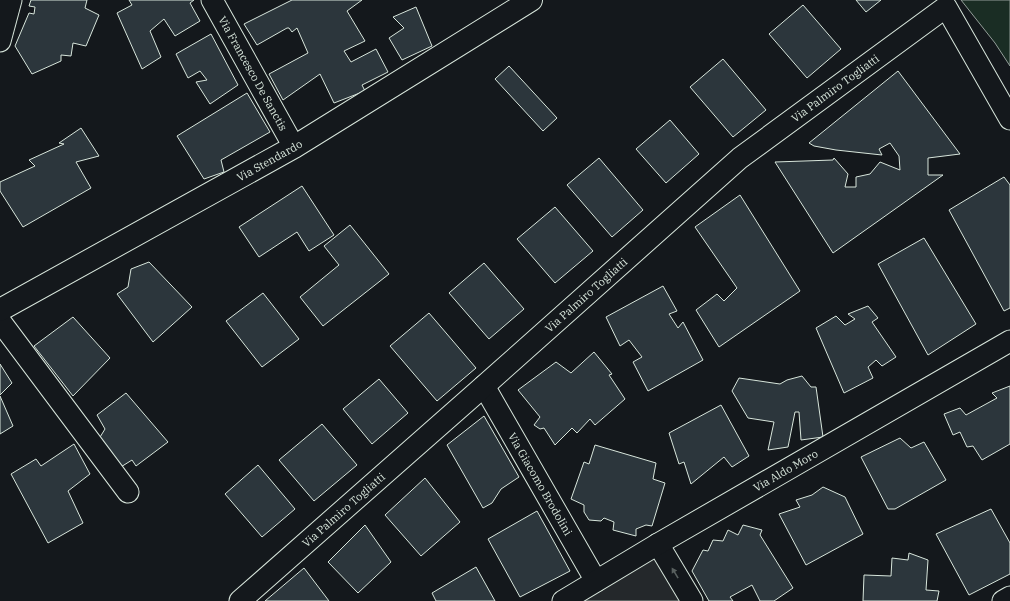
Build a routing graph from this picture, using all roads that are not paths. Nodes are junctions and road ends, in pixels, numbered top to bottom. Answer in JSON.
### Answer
{"nodes":[{"id":1,"x":10,"y":0,"type":"edge"},
{"id":2,"x":212,"y":0,"type":"edge"},
{"id":3,"x":531,"y":0,"type":"edge"},
{"id":4,"x":0,"y":42,"type":"edge"},
{"id":5,"x":1010,"y":118,"type":"edge"},
{"id":6,"x":294,"y":147,"type":"junction"},
{"id":7,"x":0,"y":310,"type":"edge"},
{"id":8,"x":0,"y":321,"type":"edge"},
{"id":9,"x":1010,"y":341,"type":"edge"},
{"id":10,"x":484,"y":386,"type":"junction"},
{"id":11,"x":128,"y":492,"type":"dead end"},
{"id":12,"x":658,"y":544,"type":"junction"},
{"id":13,"x":596,"y":582,"type":"junction"},
{"id":14,"x":1010,"y":597,"type":"edge"},
{"id":15,"x":240,"y":601,"type":"edge"},
{"id":16,"x":563,"y":601,"type":"edge"},
{"id":17,"x":692,"y":601,"type":"edge"},
{"id":18,"x":1003,"y":601,"type":"edge"}],
"edges":[{"from":1,"to":4,"type":"street"},
{"from":2,"to":6,"type":"street","name":"Via Francesco De Sanctis"},
{"from":3,"to":6,"type":"street","name":"Via Stendardo"},
{"from":5,"to":10,"type":"street","name":"Via Palmiro Togliatti"},
{"from":6,"to":7,"type":"street","name":"Via Stendardo"},
{"from":8,"to":11,"type":"street"},
{"from":9,"to":12,"type":"street","name":"Via Aldo Moro"},
{"from":10,"to":13,"type":"street","name":"Via Giacomo Brodolini"},
{"from":10,"to":15,"type":"street","name":"Via Palmiro Togliatti"},
{"from":12,"to":13,"type":"street","name":"Via Aldo Moro"},
{"from":17,"to":12,"type":"street","one_way":true},
{"from":13,"to":16,"type":"street","name":"Via Aldo Moro"},
{"from":14,"to":18,"type":"street"}]}
